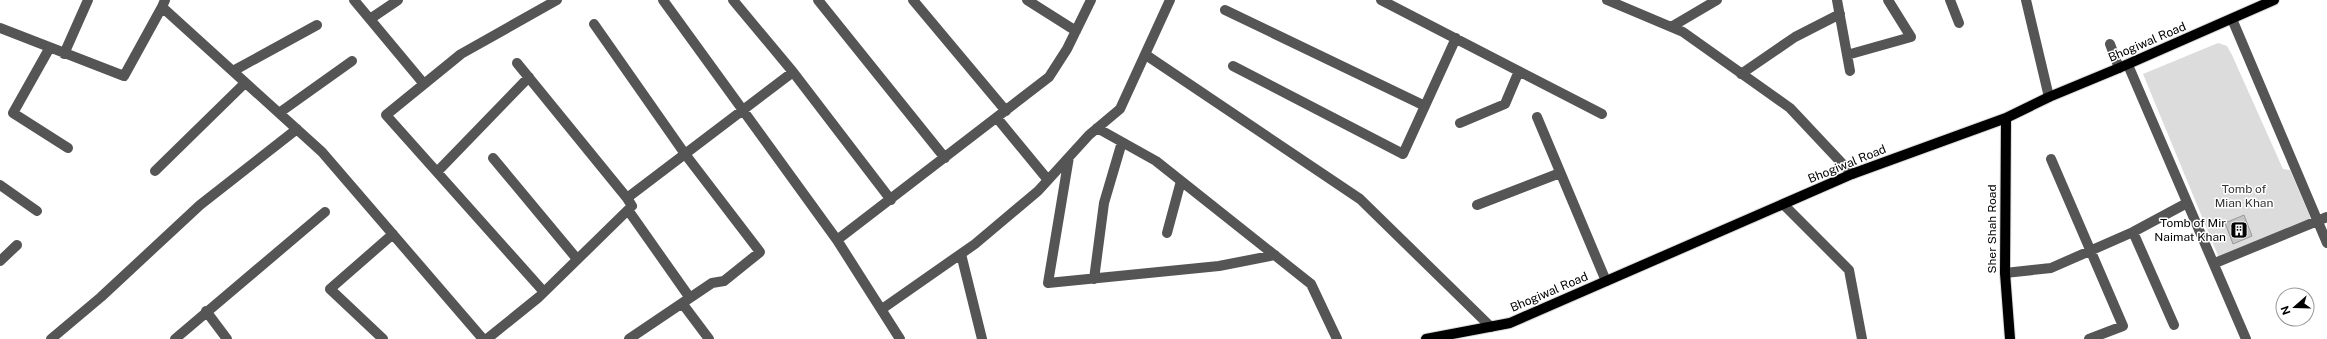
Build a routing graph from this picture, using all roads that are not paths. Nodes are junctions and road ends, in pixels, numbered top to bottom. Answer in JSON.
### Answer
{"nodes":[{"id":1,"x":88,"y":0,"type":"edge"},
{"id":2,"x":354,"y":0,"type":"edge"},
{"id":3,"x":398,"y":0,"type":"edge"},
{"id":4,"x":557,"y":0,"type":"edge"},
{"id":5,"x":663,"y":0,"type":"edge"},
{"id":6,"x":733,"y":0,"type":"edge"},
{"id":7,"x":818,"y":0,"type":"edge"},
{"id":8,"x":913,"y":0,"type":"edge"},
{"id":9,"x":1027,"y":0,"type":"edge"},
{"id":10,"x":1091,"y":0,"type":"edge"},
{"id":11,"x":1170,"y":0,"type":"edge"},
{"id":12,"x":1381,"y":0,"type":"edge"},
{"id":13,"x":1607,"y":0,"type":"edge"},
{"id":14,"x":1717,"y":0,"type":"edge"},
{"id":15,"x":1838,"y":0,"type":"edge"},
{"id":16,"x":1888,"y":0,"type":"edge"},
{"id":17,"x":1950,"y":0,"type":"edge"},
{"id":18,"x":2026,"y":0,"type":"edge"},
{"id":19,"x":2274,"y":0,"type":"edge"},
{"id":20,"x":164,"y":3,"type":"edge"},
{"id":21,"x":1225,"y":10,"type":"dead end"},
{"id":22,"x":1840,"y":14,"type":"junction"},
{"id":23,"x":370,"y":19,"type":"junction"},
{"id":24,"x":2232,"y":20,"type":"junction"},
{"id":25,"x":1959,"y":23,"type":"dead end"},
{"id":26,"x":594,"y":24,"type":"dead end"},
{"id":27,"x":317,"y":25,"type":"dead end"},
{"id":28,"x":1671,"y":27,"type":"junction"},
{"id":29,"x":0,"y":28,"type":"edge"},
{"id":30,"x":1076,"y":31,"type":"junction"},
{"id":31,"x":1456,"y":38,"type":"junction"},
{"id":32,"x":2110,"y":44,"type":"dead end"},
{"id":33,"x":49,"y":49,"type":"junction"},
{"id":34,"x":64,"y":54,"type":"junction"},
{"id":35,"x":1146,"y":55,"type":"junction"},
{"id":36,"x":1847,"y":55,"type":"junction"},
{"id":37,"x":352,"y":61,"type":"dead end"},
{"id":38,"x":517,"y":63,"type":"dead end"},
{"id":39,"x":1232,"y":66,"type":"dead end"},
{"id":40,"x":2123,"y":67,"type":"junction"},
{"id":41,"x":233,"y":71,"type":"junction"},
{"id":42,"x":1519,"y":71,"type":"junction"},
{"id":43,"x":1850,"y":71,"type":"dead end"},
{"id":44,"x":793,"y":72,"type":"junction"},
{"id":45,"x":1742,"y":74,"type":"junction"},
{"id":46,"x":529,"y":77,"type":"junction"},
{"id":47,"x":245,"y":83,"type":"junction"},
{"id":48,"x":424,"y":84,"type":"junction"},
{"id":49,"x":2049,"y":97,"type":"junction"},
{"id":50,"x":1425,"y":106,"type":"junction"},
{"id":51,"x":744,"y":109,"type":"junction"},
{"id":52,"x":1006,"y":111,"type":"junction"},
{"id":53,"x":278,"y":113,"type":"junction"},
{"id":54,"x":1602,"y":114,"type":"dead end"},
{"id":55,"x":1537,"y":117,"type":"dead end"},
{"id":56,"x":997,"y":118,"type":"junction"},
{"id":57,"x":2006,"y":118,"type":"junction"},
{"id":58,"x":1460,"y":123,"type":"dead end"},
{"id":59,"x":1097,"y":128,"type":"junction"},
{"id":60,"x":297,"y":130,"type":"junction"},
{"id":61,"x":1122,"y":142,"type":"junction"},
{"id":62,"x":68,"y":148,"type":"dead end"},
{"id":63,"x":685,"y":154,"type":"junction"},
{"id":64,"x":494,"y":158,"type":"dead end"},
{"id":65,"x":945,"y":158,"type":"junction"},
{"id":66,"x":1069,"y":158,"type":"junction"},
{"id":67,"x":2051,"y":159,"type":"dead end"},
{"id":68,"x":155,"y":171,"type":"dead end"},
{"id":69,"x":436,"y":172,"type":"junction"},
{"id":70,"x":1560,"y":173,"type":"junction"},
{"id":71,"x":1852,"y":174,"type":"junction"},
{"id":72,"x":1048,"y":180,"type":"junction"},
{"id":73,"x":1181,"y":181,"type":"junction"},
{"id":74,"x":0,"y":186,"type":"edge"},
{"id":75,"x":627,"y":198,"type":"junction"},
{"id":76,"x":891,"y":200,"type":"junction"},
{"id":77,"x":2187,"y":203,"type":"junction"},
{"id":78,"x":1477,"y":205,"type":"dead end"},
{"id":79,"x":1784,"y":205,"type":"junction"},
{"id":80,"x":628,"y":210,"type":"junction"},
{"id":81,"x":37,"y":211,"type":"dead end"},
{"id":82,"x":325,"y":212,"type":"dead end"},
{"id":83,"x":2322,"y":219,"type":"edge"},
{"id":84,"x":2133,"y":232,"type":"junction"},
{"id":85,"x":1168,"y":233,"type":"dead end"},
{"id":86,"x":393,"y":234,"type":"junction"},
{"id":87,"x":837,"y":240,"type":"junction"},
{"id":88,"x":2327,"y":243,"type":"edge"},
{"id":89,"x":17,"y":245,"type":"dead end"},
{"id":90,"x":2089,"y":251,"type":"junction"},
{"id":91,"x":961,"y":254,"type":"junction"},
{"id":92,"x":1275,"y":256,"type":"junction"},
{"id":93,"x":577,"y":259,"type":"junction"},
{"id":94,"x":0,"y":261,"type":"edge"},
{"id":95,"x":2215,"y":263,"type":"junction"},
{"id":96,"x":2005,"y":273,"type":"junction"},
{"id":97,"x":1094,"y":279,"type":"junction"},
{"id":98,"x":1606,"y":281,"type":"junction"},
{"id":99,"x":544,"y":292,"type":"junction"},
{"id":100,"x":686,"y":300,"type":"junction"},
{"id":101,"x":882,"y":309,"type":"junction"},
{"id":102,"x":206,"y":311,"type":"junction"},
{"id":103,"x":2174,"y":325,"type":"dead end"},
{"id":104,"x":1491,"y":326,"type":"junction"},
{"id":105,"x":379,"y":338,"type":"edge"},
{"id":106,"x":51,"y":339,"type":"edge"},
{"id":107,"x":175,"y":339,"type":"edge"},
{"id":108,"x":227,"y":339,"type":"edge"},
{"id":109,"x":483,"y":339,"type":"edge"},
{"id":110,"x":487,"y":339,"type":"edge"},
{"id":111,"x":629,"y":339,"type":"edge"},
{"id":112,"x":709,"y":339,"type":"edge"},
{"id":113,"x":900,"y":339,"type":"edge"},
{"id":114,"x":982,"y":339,"type":"edge"},
{"id":115,"x":1337,"y":339,"type":"edge"},
{"id":116,"x":1426,"y":339,"type":"edge"},
{"id":117,"x":1862,"y":339,"type":"edge"},
{"id":118,"x":2010,"y":339,"type":"edge"},
{"id":119,"x":2089,"y":339,"type":"edge"},
{"id":120,"x":2246,"y":339,"type":"edge"}],
"edges":[{"from":1,"to":34,"type":"street"},
{"from":2,"to":23,"type":"street"},
{"from":3,"to":23,"type":"street"},
{"from":4,"to":48,"type":"street"},
{"from":5,"to":51,"type":"street"},
{"from":6,"to":44,"type":"street"},
{"from":7,"to":65,"type":"street"},
{"from":8,"to":52,"type":"street"},
{"from":9,"to":30,"type":"street"},
{"from":10,"to":30,"type":"street"},
{"from":11,"to":35,"type":"street"},
{"from":12,"to":31,"type":"street"},
{"from":13,"to":28,"type":"street"},
{"from":14,"to":28,"type":"street"},
{"from":15,"to":22,"type":"street"},
{"from":16,"to":36,"type":"street"},
{"from":17,"to":25,"type":"street"},
{"from":18,"to":49,"type":"street"},
{"from":19,"to":24,"type":"main road","name":"Bhogiwal Road"},
{"from":20,"to":34,"type":"street"},
{"from":20,"to":41,"type":"street"},
{"from":21,"to":50,"type":"street"},
{"from":22,"to":36,"type":"street"},
{"from":22,"to":45,"type":"street"},
{"from":23,"to":48,"type":"street"},
{"from":24,"to":40,"type":"main road","name":"Bhogiwal Road"},
{"from":24,"to":83,"type":"street"},
{"from":26,"to":63,"type":"street"},
{"from":27,"to":41,"type":"street"},
{"from":28,"to":45,"type":"street"},
{"from":29,"to":33,"type":"street"},
{"from":30,"to":52,"type":"street"},
{"from":31,"to":42,"type":"street"},
{"from":31,"to":50,"type":"street"},
{"from":32,"to":40,"type":"street"},
{"from":33,"to":34,"type":"street"},
{"from":33,"to":62,"type":"street"},
{"from":35,"to":59,"type":"street"},
{"from":35,"to":104,"type":"street"},
{"from":36,"to":43,"type":"street"},
{"from":37,"to":53,"type":"street"},
{"from":38,"to":46,"type":"street"},
{"from":39,"to":50,"type":"street"},
{"from":40,"to":49,"type":"main road","name":"Bhogiwal Road"},
{"from":40,"to":77,"type":"street"},
{"from":41,"to":47,"type":"street"},
{"from":42,"to":54,"type":"street"},
{"from":42,"to":58,"type":"street"},
{"from":44,"to":51,"type":"street"},
{"from":44,"to":76,"type":"street"},
{"from":45,"to":71,"type":"street"},
{"from":46,"to":69,"type":"street"},
{"from":46,"to":75,"type":"street"},
{"from":47,"to":53,"type":"street"},
{"from":47,"to":68,"type":"street"},
{"from":48,"to":69,"type":"street"},
{"from":49,"to":57,"type":"main road","name":"Bhogiwal Road"},
{"from":51,"to":63,"type":"street"},
{"from":51,"to":87,"type":"street"},
{"from":52,"to":56,"type":"street"},
{"from":53,"to":60,"type":"street"},
{"from":55,"to":70,"type":"street"},
{"from":56,"to":65,"type":"street"},
{"from":56,"to":72,"type":"street"},
{"from":57,"to":71,"type":"main road","name":"Bhogiwal Road"},
{"from":57,"to":96,"type":"main road","name":"Sher Shah Road"},
{"from":59,"to":61,"type":"street"},
{"from":59,"to":66,"type":"street"},
{"from":60,"to":86,"type":"street"},
{"from":60,"to":106,"type":"street"},
{"from":61,"to":73,"type":"street"},
{"from":61,"to":97,"type":"street"},
{"from":63,"to":75,"type":"street"},
{"from":63,"to":100,"type":"street"},
{"from":64,"to":93,"type":"street"},
{"from":65,"to":76,"type":"street"},
{"from":66,"to":72,"type":"street"},
{"from":66,"to":97,"type":"street"},
{"from":67,"to":90,"type":"street"},
{"from":69,"to":99,"type":"street"},
{"from":70,"to":78,"type":"street"},
{"from":70,"to":98,"type":"street"},
{"from":71,"to":79,"type":"main road","name":"Bhogiwal Road"},
{"from":72,"to":91,"type":"street"},
{"from":73,"to":85,"type":"street"},
{"from":73,"to":92,"type":"street"},
{"from":74,"to":81,"type":"street"},
{"from":75,"to":80,"type":"street"},
{"from":76,"to":87,"type":"street"},
{"from":77,"to":84,"type":"street"},
{"from":77,"to":95,"type":"street"},
{"from":79,"to":98,"type":"main road","name":"Bhogiwal Road"},
{"from":79,"to":117,"type":"street"},
{"from":80,"to":93,"type":"street"},
{"from":80,"to":100,"type":"street"},
{"from":82,"to":102,"type":"street"},
{"from":83,"to":88,"type":"street"},
{"from":83,"to":95,"type":"street"},
{"from":84,"to":90,"type":"street"},
{"from":84,"to":103,"type":"street"},
{"from":86,"to":105,"type":"street"},
{"from":86,"to":109,"type":"street"},
{"from":87,"to":101,"type":"street"},
{"from":89,"to":94,"type":"street"},
{"from":90,"to":96,"type":"street"},
{"from":90,"to":119,"type":"street"},
{"from":91,"to":101,"type":"street"},
{"from":91,"to":114,"type":"street"},
{"from":92,"to":97,"type":"street"},
{"from":92,"to":115,"type":"street"},
{"from":93,"to":99,"type":"street"},
{"from":95,"to":120,"type":"street"},
{"from":96,"to":118,"type":"main road","name":"Sher Shah Road"},
{"from":98,"to":104,"type":"main road","name":"Bhogiwal Road"},
{"from":99,"to":110,"type":"street"},
{"from":100,"to":111,"type":"street"},
{"from":100,"to":112,"type":"street"},
{"from":101,"to":113,"type":"street"},
{"from":102,"to":107,"type":"street"},
{"from":102,"to":108,"type":"street"},
{"from":104,"to":116,"type":"main road","name":"Bhogiwal Road"}]}
